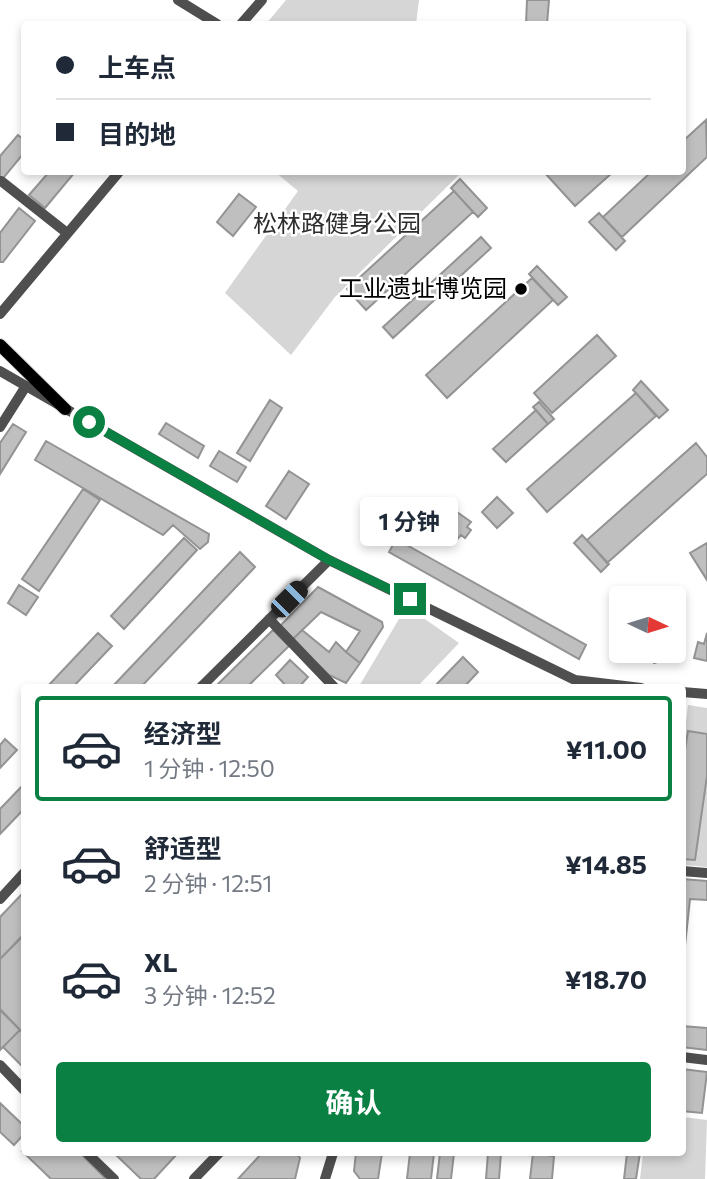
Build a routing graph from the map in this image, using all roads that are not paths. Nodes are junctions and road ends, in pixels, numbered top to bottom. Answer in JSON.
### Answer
{"nodes":[{"id":1,"x":178,"y":0,"type":"edge"},
{"id":2,"x":262,"y":0,"type":"edge"},
{"id":3,"x":212,"y":21,"type":"edge"},
{"id":4,"x":244,"y":21,"type":"edge"},
{"id":5,"x":116,"y":175,"type":"edge"},
{"id":6,"x":1,"y":181,"type":"edge"},
{"id":7,"x":67,"y":233,"type":"junction"},
{"id":8,"x":0,"y":314,"type":"edge"},
{"id":9,"x":0,"y":345,"type":"edge"},
{"id":10,"x":0,"y":371,"type":"edge"},
{"id":11,"x":26,"y":386,"type":"junction"},
{"id":12,"x":65,"y":408,"type":"junction"},
{"id":13,"x":0,"y":426,"type":"edge"},
{"id":14,"x":329,"y":560,"type":"junction"},
{"id":15,"x":269,"y":619,"type":"junction"},
{"id":16,"x":204,"y":684,"type":"edge"},
{"id":17,"x":331,"y":684,"type":"edge"},
{"id":18,"x":577,"y":684,"type":"edge"},
{"id":19,"x":686,"y":693,"type":"edge"},
{"id":20,"x":707,"y":694,"type":"edge"},
{"id":21,"x":686,"y":871,"type":"edge"},
{"id":22,"x":707,"y":873,"type":"edge"},
{"id":23,"x":21,"y":876,"type":"edge"},
{"id":24,"x":0,"y":899,"type":"edge"},
{"id":25,"x":686,"y":1057,"type":"edge"},
{"id":26,"x":707,"y":1060,"type":"edge"},
{"id":27,"x":0,"y":1065,"type":"edge"},
{"id":28,"x":21,"y":1087,"type":"edge"},
{"id":29,"x":91,"y":1156,"type":"edge"},
{"id":30,"x":216,"y":1156,"type":"edge"},
{"id":31,"x":332,"y":1156,"type":"edge"},
{"id":32,"x":114,"y":1179,"type":"edge"},
{"id":33,"x":194,"y":1179,"type":"edge"},
{"id":34,"x":325,"y":1179,"type":"edge"}],
"edges":[{"from":1,"to":3,"type":"street"},
{"from":2,"to":4,"type":"street"},
{"from":5,"to":7,"type":"street"},
{"from":6,"to":7,"type":"street"},
{"from":7,"to":8,"type":"street"},
{"from":9,"to":12,"type":"main road"},
{"from":10,"to":11,"type":"street"},
{"from":11,"to":12,"type":"street"},
{"from":11,"to":13,"type":"street"},
{"from":12,"to":14,"type":"street"},
{"from":14,"to":15,"type":"street"},
{"from":14,"to":18,"type":"street"},
{"from":15,"to":16,"type":"street"},
{"from":15,"to":17,"type":"street"},
{"from":19,"to":20,"type":"street"},
{"from":21,"to":22,"type":"street"},
{"from":23,"to":24,"type":"street"},
{"from":25,"to":26,"type":"street"},
{"from":27,"to":28,"type":"street"},
{"from":29,"to":32,"type":"street"},
{"from":30,"to":33,"type":"street"},
{"from":31,"to":34,"type":"street"}]}
